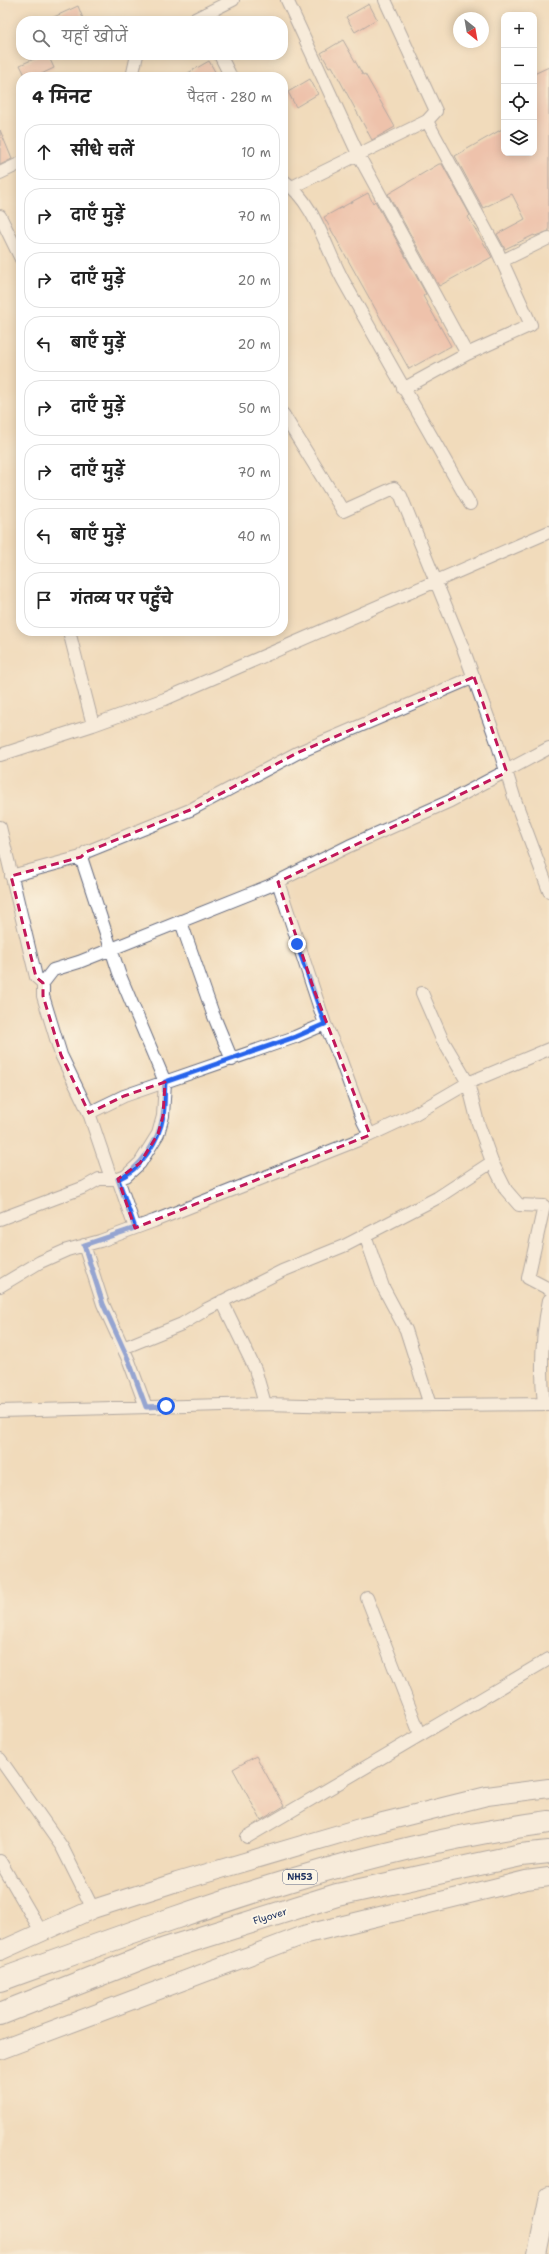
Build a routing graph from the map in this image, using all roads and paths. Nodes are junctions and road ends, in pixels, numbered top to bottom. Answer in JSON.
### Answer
{"nodes":[{"id":1,"x":233,"y":0,"type":"edge"},
{"id":2,"x":287,"y":0,"type":"edge"},
{"id":3,"x":386,"y":0,"type":"edge"},
{"id":4,"x":204,"y":16,"type":"edge"},
{"id":5,"x":136,"y":60,"type":"edge"},
{"id":6,"x":222,"y":60,"type":"edge"},
{"id":7,"x":133,"y":72,"type":"edge"},
{"id":8,"x":228,"y":72,"type":"edge"},
{"id":9,"x":427,"y":121,"type":"junction"},
{"id":10,"x":359,"y":156,"type":"junction"},
{"id":11,"x":16,"y":165,"type":"edge"},
{"id":12,"x":0,"y":173,"type":"edge"},
{"id":13,"x":288,"y":184,"type":"edge"},
{"id":14,"x":0,"y":216,"type":"edge"},
{"id":15,"x":549,"y":238,"type":"edge"},
{"id":16,"x":16,"y":249,"type":"edge"},
{"id":17,"x":502,"y":261,"type":"junction"},
{"id":18,"x":467,"y":354,"type":"junction"},
{"id":19,"x":403,"y":389,"type":"junction"},
{"id":20,"x":288,"y":422,"type":"edge"},
{"id":21,"x":470,"y":504,"type":"dead end"},
{"id":22,"x":549,"y":532,"type":"edge"},
{"id":23,"x":437,"y":580,"type":"junction"},
{"id":24,"x":70,"y":636,"type":"edge"},
{"id":25,"x":474,"y":677,"type":"junction"},
{"id":26,"x":93,"y":725,"type":"junction"},
{"id":27,"x":549,"y":748,"type":"edge"},
{"id":28,"x":0,"y":755,"type":"edge"},
{"id":29,"x":506,"y":770,"type":"junction"},
{"id":30,"x":0,"y":827,"type":"edge"},
{"id":31,"x":81,"y":858,"type":"junction"},
{"id":32,"x":11,"y":876,"type":"junction"},
{"id":33,"x":278,"y":882,"type":"junction"},
{"id":34,"x":549,"y":891,"type":"edge"},
{"id":35,"x":181,"y":922,"type":"junction"},
{"id":36,"x":112,"y":949,"type":"junction"},
{"id":37,"x":43,"y":983,"type":"junction"},
{"id":38,"x":422,"y":993,"type":"dead end"},
{"id":39,"x":325,"y":1024,"type":"junction"},
{"id":40,"x":549,"y":1049,"type":"edge"},
{"id":41,"x":232,"y":1060,"type":"junction"},
{"id":42,"x":165,"y":1082,"type":"junction"},
{"id":43,"x":468,"y":1083,"type":"junction"},
{"id":44,"x":89,"y":1113,"type":"junction"},
{"id":45,"x":370,"y":1135,"type":"junction"},
{"id":46,"x":492,"y":1162,"type":"junction"},
{"id":47,"x":115,"y":1179,"type":"junction"},
{"id":48,"x":0,"y":1219,"type":"edge"},
{"id":49,"x":135,"y":1228,"type":"junction"},
{"id":50,"x":365,"y":1235,"type":"junction"},
{"id":51,"x":84,"y":1245,"type":"junction"},
{"id":52,"x":0,"y":1286,"type":"edge"},
{"id":53,"x":549,"y":1289,"type":"edge"},
{"id":54,"x":549,"y":1300,"type":"edge"},
{"id":55,"x":222,"y":1301,"type":"junction"},
{"id":56,"x":123,"y":1348,"type":"junction"},
{"id":57,"x":265,"y":1404,"type":"junction"},
{"id":58,"x":546,"y":1404,"type":"edge"},
{"id":59,"x":430,"y":1405,"type":"junction"},
{"id":60,"x":146,"y":1407,"type":"junction"},
{"id":61,"x":0,"y":1411,"type":"edge"},
{"id":62,"x":367,"y":1598,"type":"dead end"},
{"id":63,"x":549,"y":1659,"type":"edge"},
{"id":64,"x":420,"y":1734,"type":"junction"},
{"id":65,"x":0,"y":1759,"type":"edge"},
{"id":66,"x":549,"y":1788,"type":"edge"},
{"id":67,"x":549,"y":1822,"type":"edge"},
{"id":68,"x":247,"y":1837,"type":"dead end"},
{"id":69,"x":549,"y":1852,"type":"edge"},
{"id":70,"x":0,"y":1861,"type":"edge"},
{"id":71,"x":549,"y":1877,"type":"edge"},
{"id":72,"x":94,"y":1909,"type":"junction"},
{"id":73,"x":42,"y":1933,"type":"junction"},
{"id":74,"x":0,"y":1951,"type":"edge"},
{"id":75,"x":0,"y":1980,"type":"edge"},
{"id":76,"x":0,"y":2014,"type":"edge"},
{"id":77,"x":0,"y":2050,"type":"edge"},
{"id":78,"x":549,"y":2196,"type":"edge"},
{"id":79,"x":537,"y":2254,"type":"edge"}],
"edges":[{"from":1,"to":4,"type":"street"},
{"from":2,"to":10,"type":"street"},
{"from":3,"to":9,"type":"street"},
{"from":5,"to":7,"type":"street"},
{"from":6,"to":8,"type":"street"},
{"from":9,"to":10,"type":"street"},
{"from":9,"to":17,"type":"street"},
{"from":10,"to":13,"type":"street"},
{"from":10,"to":18,"type":"street"},
{"from":11,"to":12,"type":"street"},
{"from":13,"to":19,"type":"street"},
{"from":14,"to":16,"type":"street"},
{"from":15,"to":17,"type":"street"},
{"from":17,"to":18,"type":"street"},
{"from":18,"to":19,"type":"street"},
{"from":19,"to":21,"type":"street"},
{"from":20,"to":23,"type":"street"},
{"from":22,"to":23,"type":"street"},
{"from":23,"to":25,"type":"street"},
{"from":23,"to":26,"type":"street"},
{"from":24,"to":26,"type":"street"},
{"from":25,"to":29,"type":"street"},
{"from":25,"to":31,"type":"street"},
{"from":26,"to":28,"type":"street"},
{"from":27,"to":29,"type":"street"},
{"from":29,"to":33,"type":"street"},
{"from":29,"to":34,"type":"street"},
{"from":30,"to":32,"type":"street"},
{"from":31,"to":32,"type":"street"},
{"from":31,"to":36,"type":"street"},
{"from":32,"to":37,"type":"street"},
{"from":33,"to":35,"type":"street"},
{"from":33,"to":39,"type":"street"},
{"from":35,"to":36,"type":"street"},
{"from":35,"to":41,"type":"street"},
{"from":36,"to":37,"type":"street"},
{"from":36,"to":42,"type":"street"},
{"from":37,"to":44,"type":"street"},
{"from":38,"to":43,"type":"street"},
{"from":39,"to":41,"type":"street"},
{"from":39,"to":45,"type":"street"},
{"from":40,"to":43,"type":"street"},
{"from":41,"to":42,"type":"street"},
{"from":42,"to":44,"type":"street"},
{"from":42,"to":47,"type":"street"},
{"from":43,"to":45,"type":"street"},
{"from":43,"to":46,"type":"street"},
{"from":44,"to":47,"type":"street"},
{"from":45,"to":49,"type":"street"},
{"from":46,"to":50,"type":"street"},
{"from":46,"to":53,"type":"street"},
{"from":47,"to":48,"type":"street"},
{"from":47,"to":49,"type":"street"},
{"from":49,"to":51,"type":"street"},
{"from":50,"to":55,"type":"street"},
{"from":50,"to":59,"type":"street"},
{"from":51,"to":52,"type":"street"},
{"from":51,"to":56,"type":"street"},
{"from":54,"to":58,"type":"street"},
{"from":55,"to":56,"type":"street"},
{"from":55,"to":57,"type":"street"},
{"from":56,"to":60,"type":"street"},
{"from":57,"to":59,"type":"street"},
{"from":57,"to":60,"type":"street"},
{"from":58,"to":59,"type":"street"},
{"from":60,"to":61,"type":"street"},
{"from":62,"to":64,"type":"street"},
{"from":63,"to":64,"type":"street"},
{"from":64,"to":68,"type":"street"},
{"from":65,"to":72,"type":"street"},
{"from":66,"to":72,"type":"street"},
{"from":67,"to":75,"type":"highway","number":"NH53"},
{"from":69,"to":76,"type":"highway","name":"Flyover"},
{"from":70,"to":73,"type":"street"},
{"from":71,"to":77,"type":"street"},
{"from":72,"to":73,"type":"street"},
{"from":73,"to":74,"type":"street"},
{"from":78,"to":79,"type":"street"}]}
